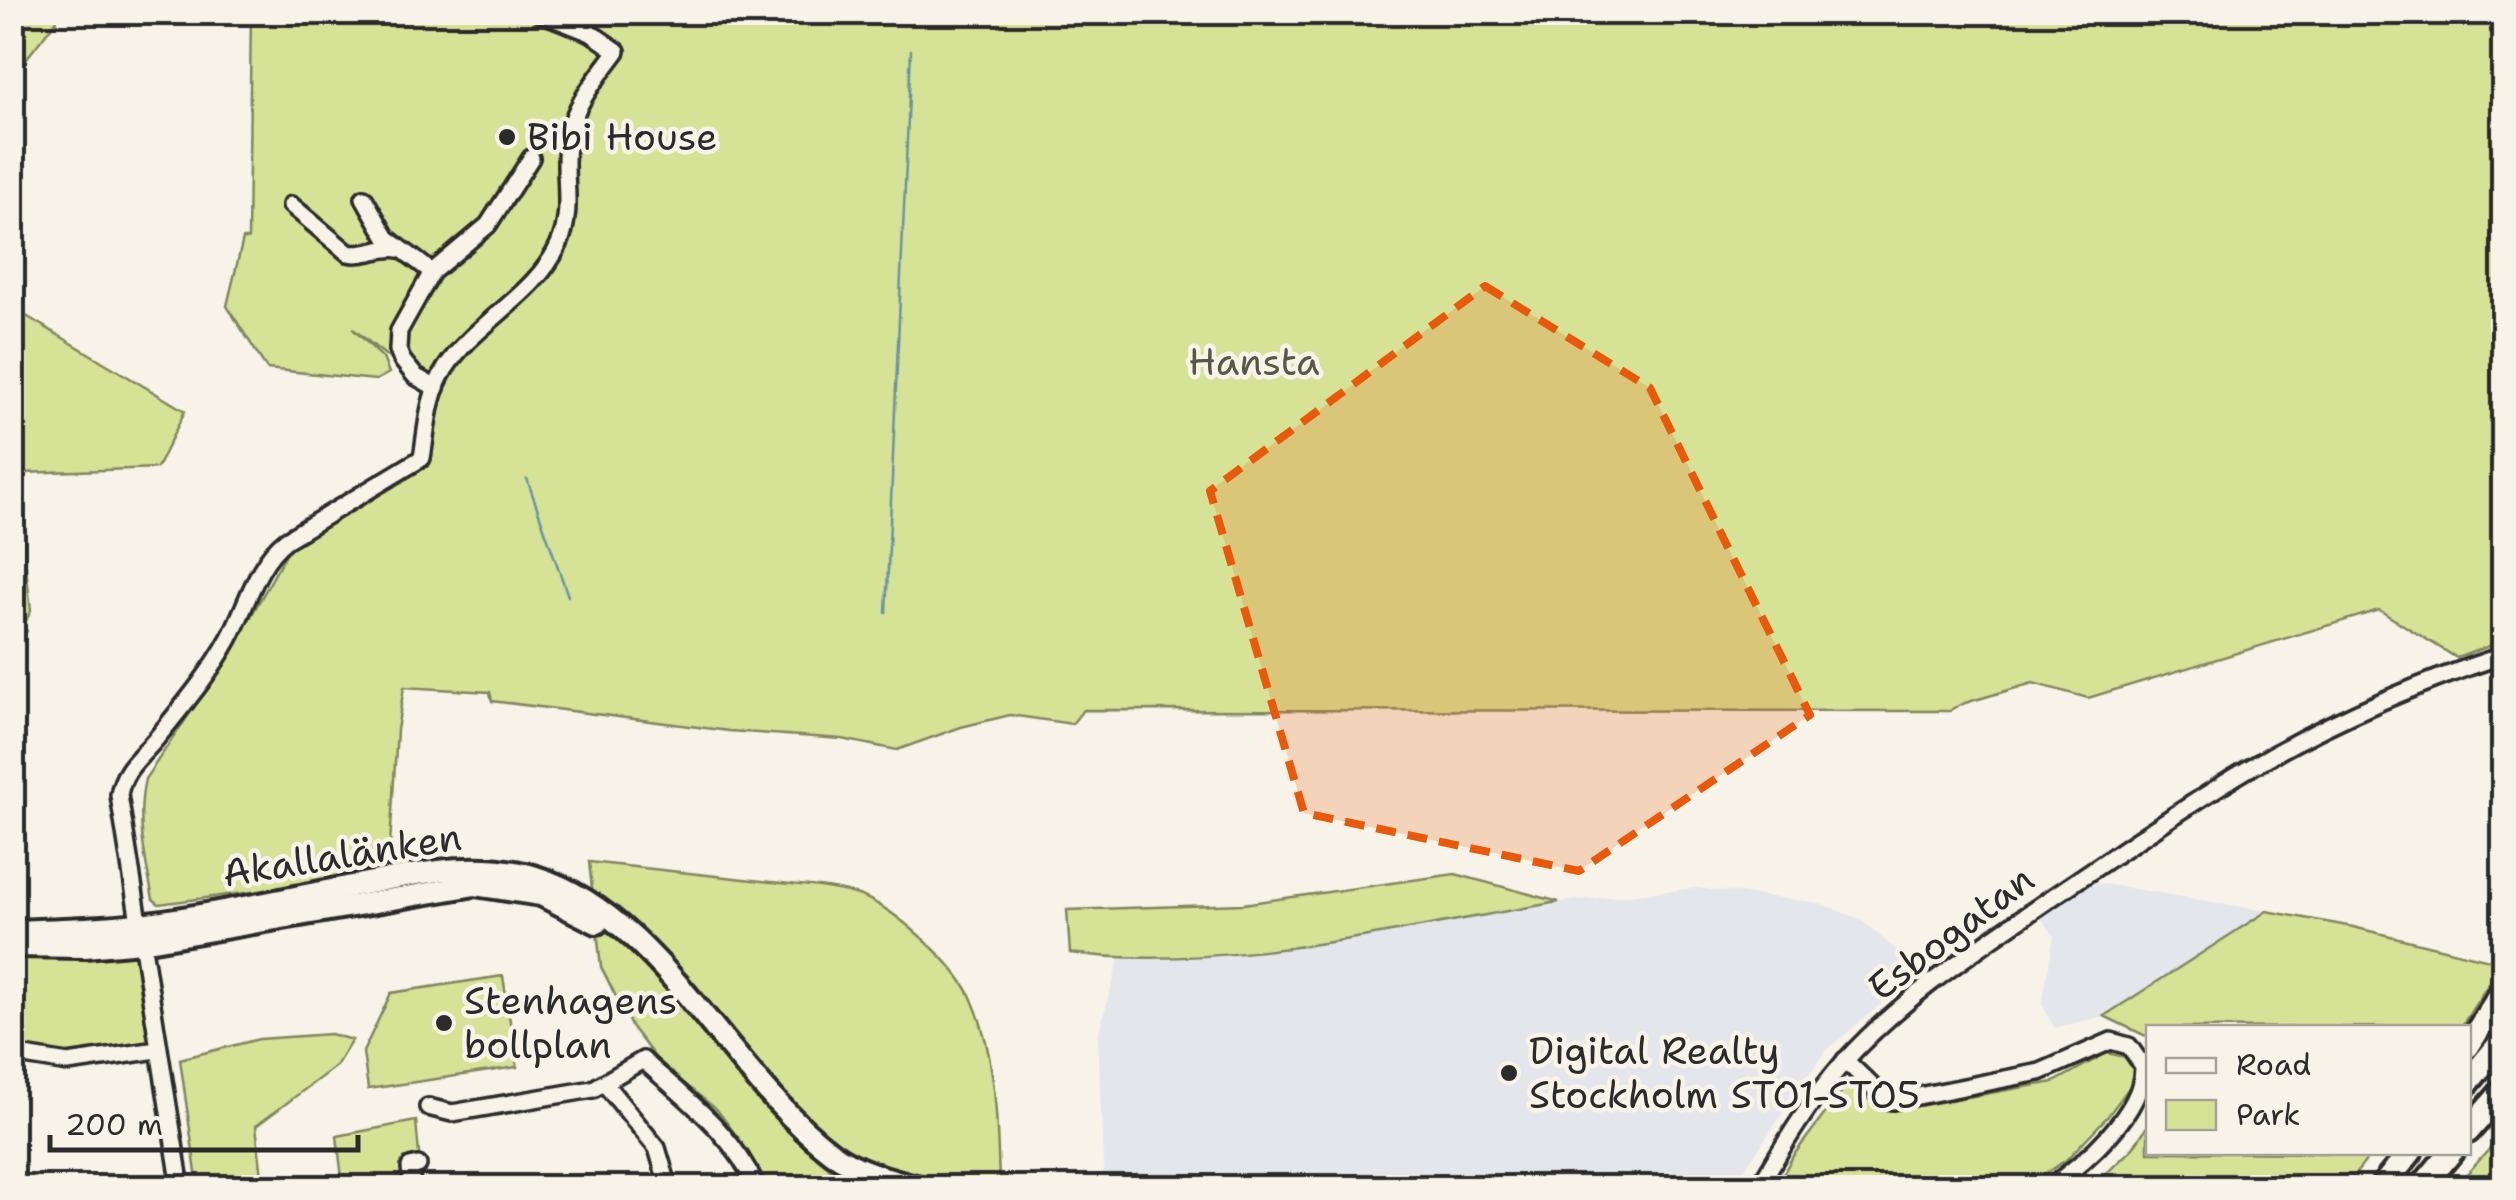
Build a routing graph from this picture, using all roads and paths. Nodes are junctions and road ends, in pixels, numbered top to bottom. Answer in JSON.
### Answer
{"nodes":[{"id":1,"x":538,"y":12,"type":"edge"},
{"id":2,"x":531,"y":158,"type":"dead end"},
{"id":3,"x":364,"y":198,"type":"dead end"},
{"id":4,"x":291,"y":205,"type":"dead end"},
{"id":5,"x":399,"y":249,"type":"junction"},
{"id":6,"x":432,"y":272,"type":"junction"},
{"id":7,"x":436,"y":388,"type":"junction"},
{"id":8,"x":2504,"y":655,"type":"edge"},
{"id":9,"x":12,"y":931,"type":"edge"},
{"id":10,"x":140,"y":933,"type":"junction"},
{"id":11,"x":12,"y":946,"type":"edge"},
{"id":12,"x":2504,"y":989,"type":"edge"},
{"id":13,"x":2504,"y":1040,"type":"edge"},
{"id":14,"x":2471,"y":1041,"type":"edge"},
{"id":15,"x":157,"y":1050,"type":"junction"},
{"id":16,"x":12,"y":1054,"type":"edge"},
{"id":17,"x":1845,"y":1060,"type":"junction"},
{"id":18,"x":2471,"y":1078,"type":"edge"},
{"id":19,"x":605,"y":1084,"type":"junction"},
{"id":20,"x":2504,"y":1090,"type":"edge"},
{"id":21,"x":428,"y":1107,"type":"dead end"},
{"id":22,"x":2471,"y":1128,"type":"edge"},
{"id":23,"x":2392,"y":1155,"type":"edge"},
{"id":24,"x":2408,"y":1155,"type":"edge"},
{"id":25,"x":2448,"y":1155,"type":"edge"},
{"id":26,"x":418,"y":1165,"type":"dead end"},
{"id":27,"x":180,"y":1188,"type":"edge"},
{"id":28,"x":412,"y":1188,"type":"edge"},
{"id":29,"x":668,"y":1188,"type":"edge"},
{"id":30,"x":758,"y":1188,"type":"edge"},
{"id":31,"x":881,"y":1188,"type":"edge"},
{"id":32,"x":923,"y":1188,"type":"edge"},
{"id":33,"x":1758,"y":1188,"type":"edge"},
{"id":34,"x":2048,"y":1188,"type":"edge"},
{"id":35,"x":2369,"y":1188,"type":"edge"},
{"id":36,"x":2380,"y":1188,"type":"edge"},
{"id":37,"x":2421,"y":1188,"type":"edge"}],
"edges":[{"from":1,"to":7,"type":"street"},
{"from":2,"to":6,"type":"street"},
{"from":3,"to":5,"type":"street"},
{"from":4,"to":5,"type":"street"},
{"from":5,"to":6,"type":"street"},
{"from":6,"to":7,"type":"street"},
{"from":7,"to":10,"type":"street"},
{"from":8,"to":17,"type":"street","name":"Esbogatan"},
{"from":9,"to":10,"type":"main road","name":"Akallalänken"},
{"from":10,"to":11,"type":"main road","name":"Akallalänken"},
{"from":10,"to":15,"type":"street"},
{"from":10,"to":31,"type":"main road","name":"Akallalänken"},
{"from":10,"to":32,"type":"main road","name":"Akallalänken"},
{"from":12,"to":14,"type":"highway"},
{"from":13,"to":18,"type":"highway"},
{"from":15,"to":16,"type":"street"},
{"from":15,"to":27,"type":"street"},
{"from":17,"to":33,"type":"street","name":"Esbogatan"},
{"from":17,"to":34,"type":"street"},
{"from":19,"to":21,"type":"street"},
{"from":19,"to":29,"type":"street"},
{"from":19,"to":30,"type":"street"},
{"from":20,"to":22,"type":"highway"},
{"from":23,"to":35,"type":"highway"},
{"from":24,"to":36,"type":"highway"},
{"from":25,"to":37,"type":"highway"},
{"from":26,"to":28,"type":"street"}]}
